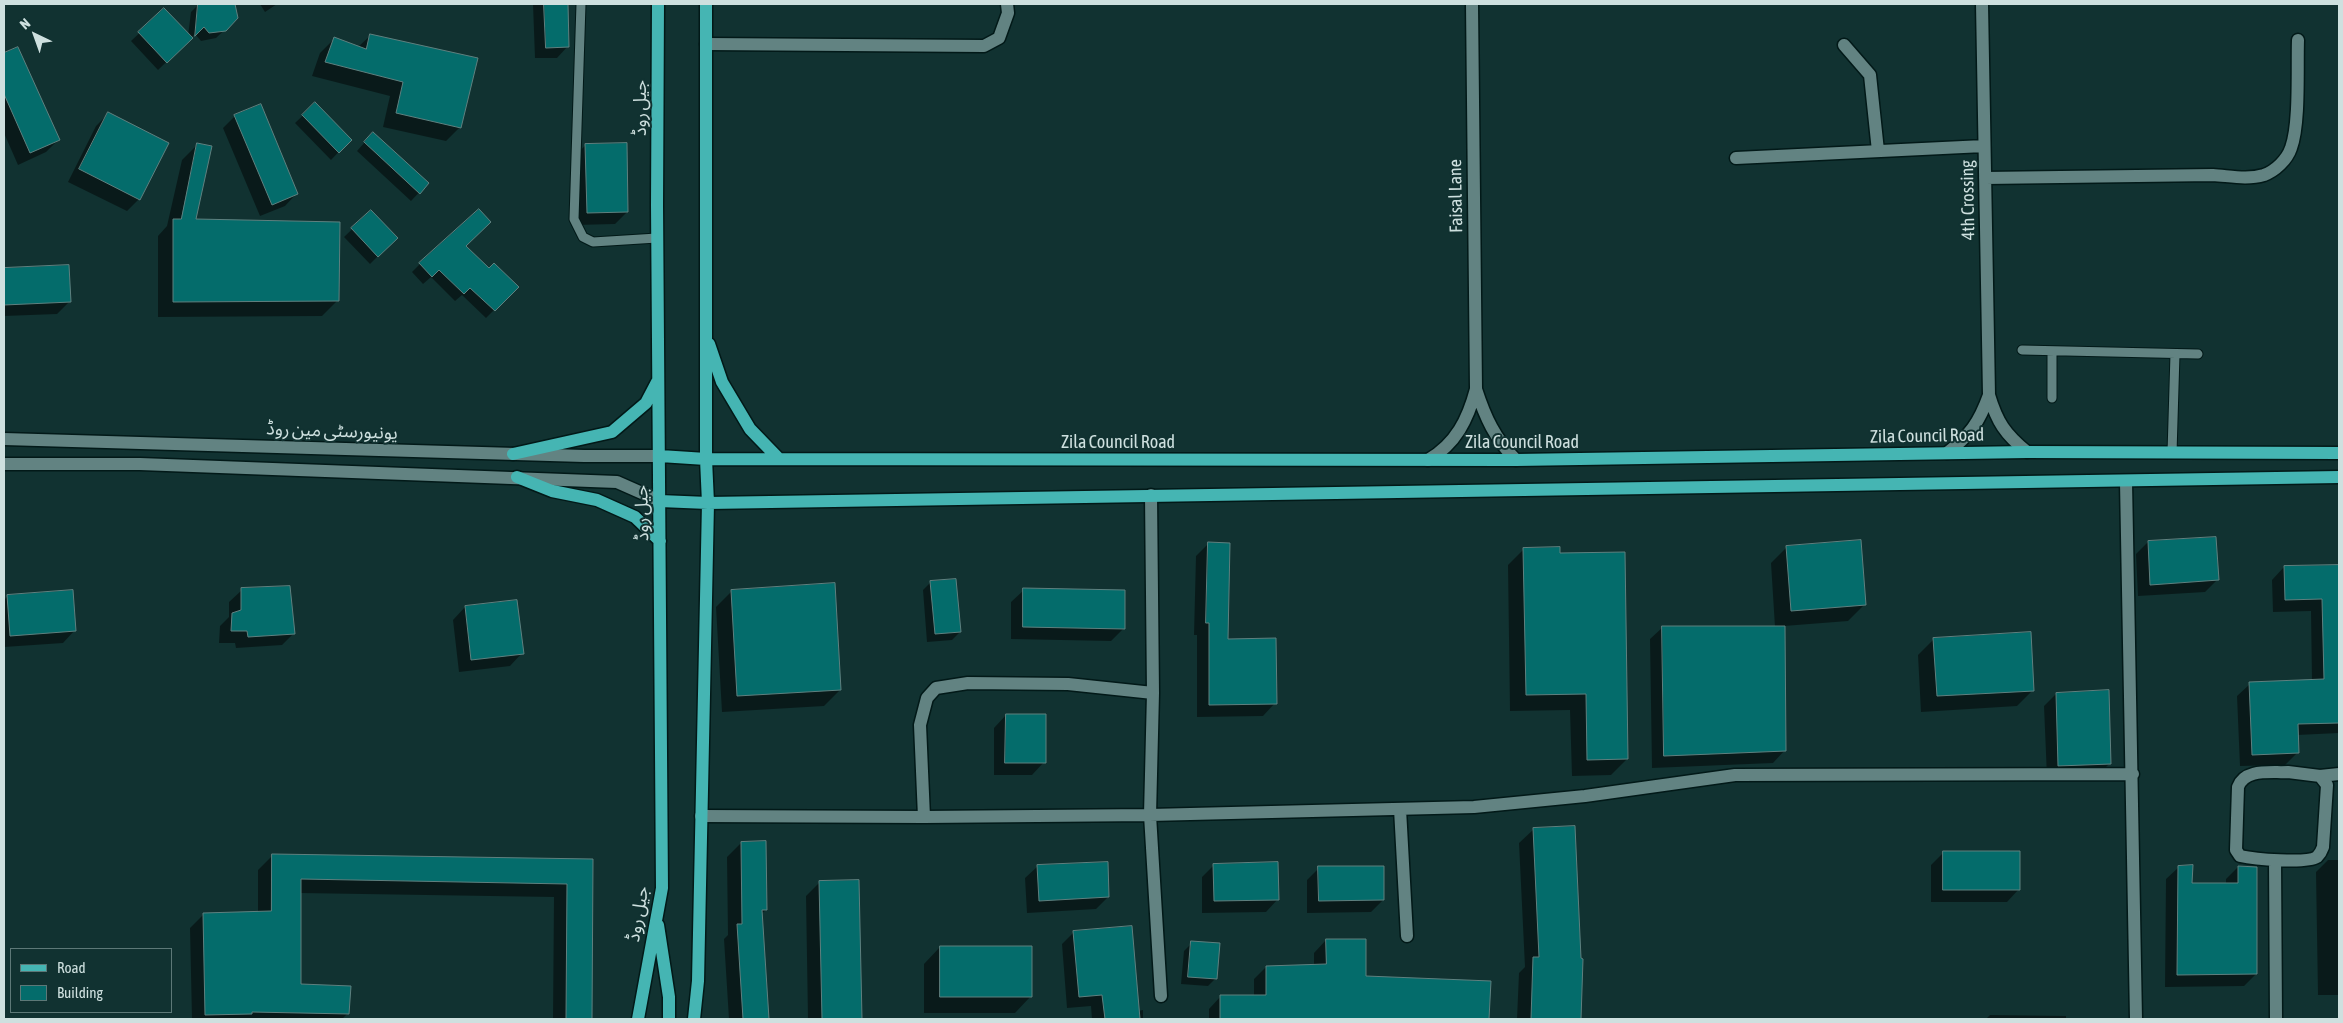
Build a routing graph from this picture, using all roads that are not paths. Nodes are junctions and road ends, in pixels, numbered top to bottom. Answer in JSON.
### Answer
{"nodes":[{"id":1,"x":581,"y":4,"type":"edge"},
{"id":2,"x":658,"y":4,"type":"edge"},
{"id":3,"x":706,"y":4,"type":"edge"},
{"id":4,"x":1007,"y":4,"type":"edge"},
{"id":5,"x":1472,"y":4,"type":"edge"},
{"id":6,"x":1982,"y":4,"type":"edge"},
{"id":7,"x":2298,"y":40,"type":"dead end"},
{"id":8,"x":706,"y":44,"type":"junction"},
{"id":9,"x":1844,"y":45,"type":"dead end"},
{"id":10,"x":1984,"y":146,"type":"junction"},
{"id":11,"x":1878,"y":151,"type":"junction"},
{"id":12,"x":1736,"y":158,"type":"dead end"},
{"id":13,"x":1985,"y":178,"type":"junction"},
{"id":14,"x":657,"y":238,"type":"junction"},
{"id":15,"x":706,"y":335,"type":"junction"},
{"id":16,"x":2022,"y":350,"type":"dead end"},
{"id":17,"x":2052,"y":351,"type":"junction"},
{"id":18,"x":2175,"y":354,"type":"junction"},
{"id":19,"x":2198,"y":354,"type":"dead end"},
{"id":20,"x":659,"y":380,"type":"junction"},
{"id":21,"x":1476,"y":389,"type":"junction"},
{"id":22,"x":1989,"y":395,"type":"junction"},
{"id":23,"x":2052,"y":398,"type":"dead end"},
{"id":24,"x":4,"y":439,"type":"edge"},
{"id":25,"x":116,"y":442,"type":"junction"},
{"id":26,"x":2027,"y":452,"type":"junction"},
{"id":27,"x":1947,"y":453,"type":"junction"},
{"id":28,"x":2172,"y":453,"type":"junction"},
{"id":29,"x":2339,"y":453,"type":"edge"},
{"id":30,"x":513,"y":454,"type":"junction"},
{"id":31,"x":660,"y":456,"type":"junction"},
{"id":32,"x":706,"y":459,"type":"junction"},
{"id":33,"x":779,"y":459,"type":"junction"},
{"id":34,"x":1428,"y":460,"type":"junction"},
{"id":35,"x":1516,"y":460,"type":"junction"},
{"id":36,"x":4,"y":464,"type":"edge"},
{"id":37,"x":114,"y":464,"type":"junction"},
{"id":38,"x":517,"y":477,"type":"junction"},
{"id":39,"x":2339,"y":477,"type":"edge"},
{"id":40,"x":2126,"y":482,"type":"junction"},
{"id":41,"x":1151,"y":496,"type":"junction"},
{"id":42,"x":660,"y":501,"type":"junction"},
{"id":43,"x":708,"y":503,"type":"junction"},
{"id":44,"x":660,"y":541,"type":"junction"},
{"id":45,"x":1153,"y":693,"type":"junction"},
{"id":46,"x":2132,"y":774,"type":"junction"},
{"id":47,"x":2339,"y":774,"type":"edge"},
{"id":48,"x":2320,"y":776,"type":"junction"},
{"id":49,"x":1400,"y":809,"type":"junction"},
{"id":50,"x":1150,"y":815,"type":"junction"},
{"id":51,"x":701,"y":816,"type":"junction"},
{"id":52,"x":924,"y":817,"type":"junction"},
{"id":53,"x":2275,"y":860,"type":"junction"},
{"id":54,"x":657,"y":914,"type":"junction"},
{"id":55,"x":1408,"y":936,"type":"dead end"},
{"id":56,"x":698,"y":980,"type":"junction"},
{"id":57,"x":1162,"y":996,"type":"dead end"},
{"id":58,"x":638,"y":1019,"type":"edge"},
{"id":59,"x":669,"y":1019,"type":"edge"},
{"id":60,"x":694,"y":1019,"type":"edge"},
{"id":61,"x":704,"y":1019,"type":"edge"},
{"id":62,"x":2136,"y":1019,"type":"edge"},
{"id":63,"x":2276,"y":1019,"type":"edge"}],
"edges":[{"from":1,"to":14,"type":"lane"},
{"from":2,"to":14,"type":"main road","name":"جیل روڈ"},
{"from":3,"to":8,"type":"main road"},
{"from":4,"to":8,"type":"street"},
{"from":5,"to":21,"type":"street","name":"Faisal Lane"},
{"from":6,"to":10,"type":"street","name":"4th Crossing"},
{"from":7,"to":13,"type":"street"},
{"from":8,"to":15,"type":"main road"},
{"from":9,"to":11,"type":"street"},
{"from":10,"to":11,"type":"street"},
{"from":10,"to":13,"type":"street","name":"4th Crossing"},
{"from":11,"to":12,"type":"street"},
{"from":13,"to":22,"type":"street","name":"4th Crossing"},
{"from":14,"to":20,"type":"main road","name":"جیل روڈ"},
{"from":15,"to":32,"type":"main road"},
{"from":15,"to":33,"type":"main road"},
{"from":16,"to":17,"type":"lane"},
{"from":17,"to":18,"type":"lane"},
{"from":17,"to":23,"type":"lane"},
{"from":18,"to":19,"type":"lane"},
{"from":18,"to":28,"type":"lane"},
{"from":20,"to":30,"type":"main road"},
{"from":20,"to":31,"type":"main road","name":"جیل روڈ"},
{"from":21,"to":34,"type":"street","name":"Faisal Lane"},
{"from":21,"to":35,"type":"street","name":"Faisal Lane"},
{"from":22,"to":26,"type":"street","name":"4th Crossing"},
{"from":22,"to":27,"type":"street","name":"4th Crossing"},
{"from":24,"to":25,"type":"street","name":"یونیورسٹی مین روڈ"},
{"from":25,"to":30,"type":"street","name":"یونیورسٹی مین روڈ"},
{"from":25,"to":37,"type":"street"},
{"from":26,"to":27,"type":"main road","name":"Zila Council Road"},
{"from":26,"to":28,"type":"main road","name":"Zila Council Road"},
{"from":27,"to":35,"type":"main road","name":"Zila Council Road"},
{"from":28,"to":29,"type":"main road","name":"Zila Council Road"},
{"from":30,"to":31,"type":"street","name":"یونیورسٹی مین روڈ"},
{"from":31,"to":32,"type":"main road","name":"Zila Council Road"},
{"from":31,"to":42,"type":"main road","name":"جیل روڈ"},
{"from":32,"to":33,"type":"main road","name":"Zila Council Road"},
{"from":32,"to":43,"type":"main road"},
{"from":33,"to":34,"type":"main road","name":"Zila Council Road"},
{"from":34,"to":35,"type":"main road","name":"Zila Council Road"},
{"from":36,"to":37,"type":"street"},
{"from":37,"to":38,"type":"street"},
{"from":38,"to":42,"type":"street"},
{"from":38,"to":44,"type":"main road"},
{"from":39,"to":40,"type":"main road"},
{"from":40,"to":41,"type":"main road"},
{"from":40,"to":46,"type":"street"},
{"from":41,"to":43,"type":"main road"},
{"from":41,"to":45,"type":"street"},
{"from":42,"to":43,"type":"main road"},
{"from":42,"to":44,"type":"main road","name":"جیل روڈ"},
{"from":43,"to":51,"type":"main road"},
{"from":44,"to":54,"type":"main road","name":"جیل روڈ"},
{"from":45,"to":50,"type":"street"},
{"from":45,"to":52,"type":"street"},
{"from":46,"to":49,"type":"street"},
{"from":46,"to":62,"type":"street"},
{"from":47,"to":48,"type":"street"},
{"from":48,"to":53,"type":"street"},
{"from":48,"to":53,"type":"street"},
{"from":49,"to":50,"type":"street"},
{"from":49,"to":55,"type":"street"},
{"from":50,"to":52,"type":"street"},
{"from":50,"to":57,"type":"street"},
{"from":51,"to":52,"type":"street"},
{"from":51,"to":56,"type":"main road"},
{"from":53,"to":63,"type":"street"},
{"from":54,"to":58,"type":"main road","name":"جیل روڈ"},
{"from":54,"to":59,"type":"main road"},
{"from":56,"to":60,"type":"main road"},
{"from":56,"to":61,"type":"main road"}]}
